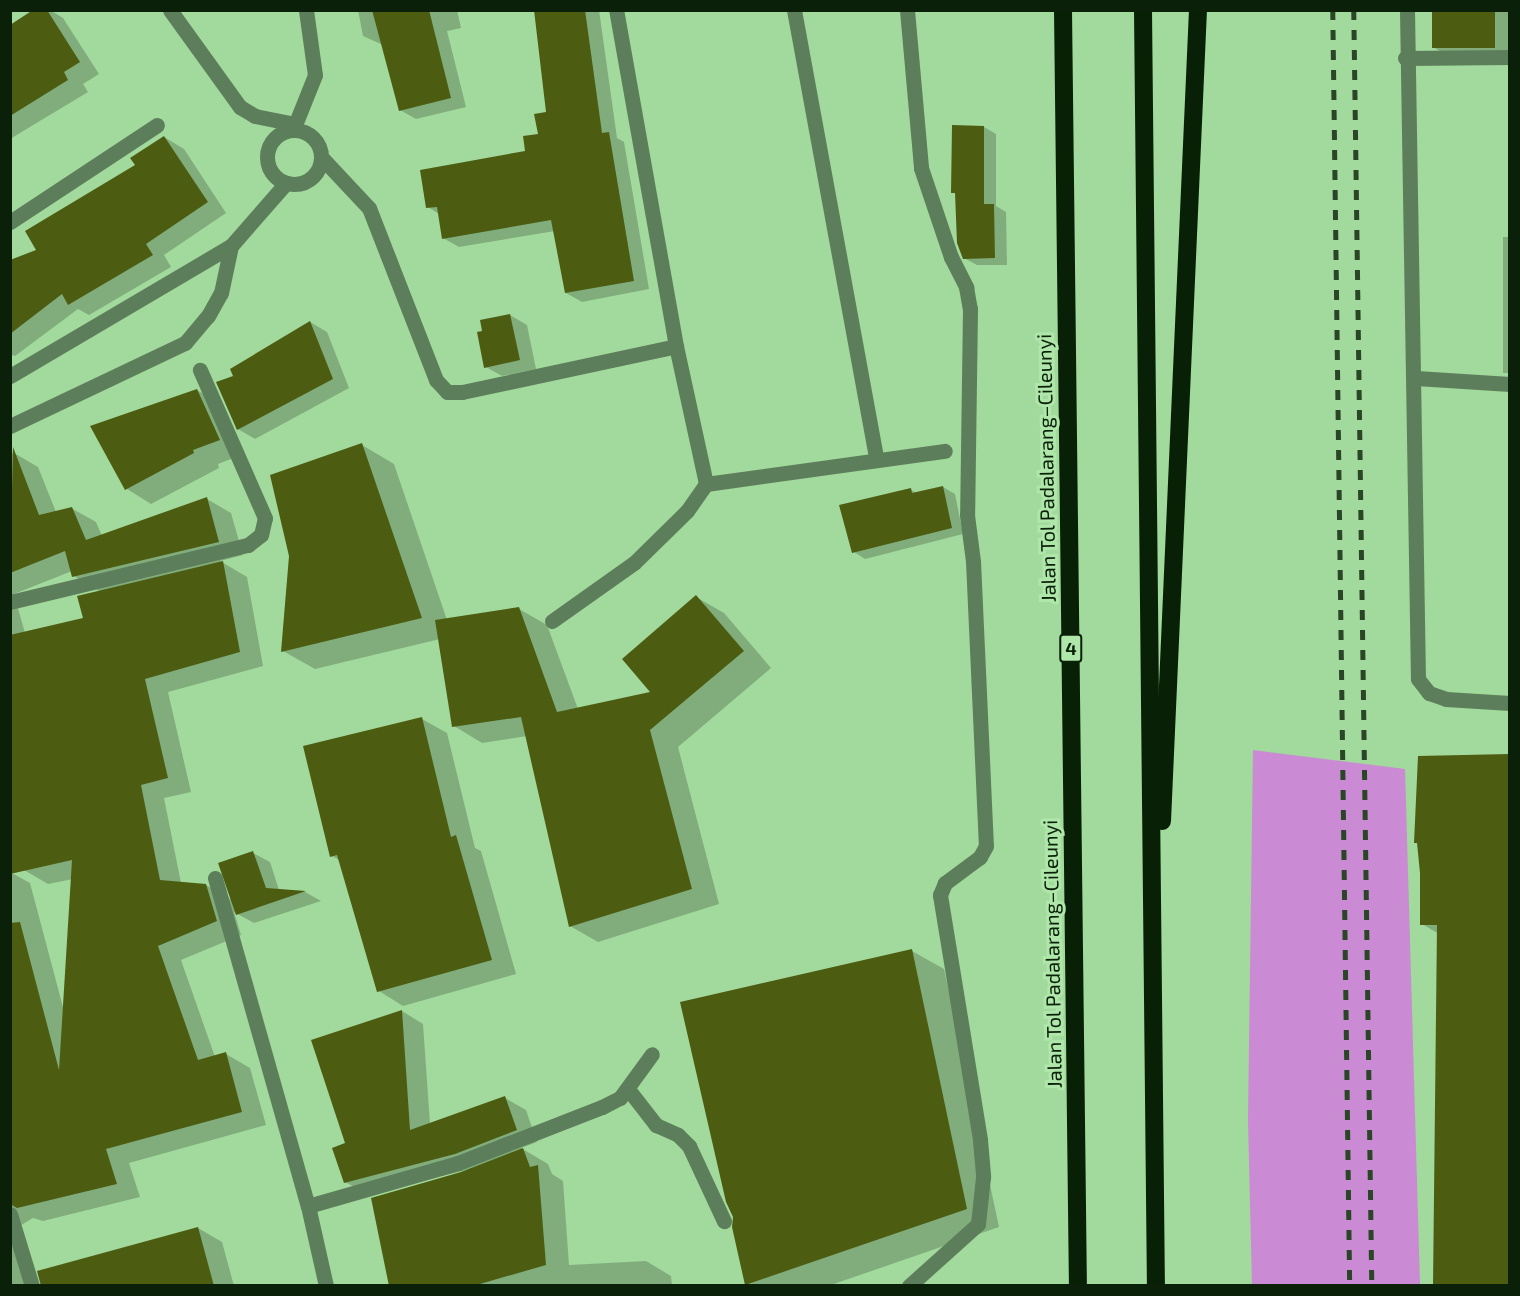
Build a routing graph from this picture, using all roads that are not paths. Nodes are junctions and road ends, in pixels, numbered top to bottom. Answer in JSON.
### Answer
{"nodes":[{"id":1,"x":170,"y":10,"type":"edge"},
{"id":2,"x":306,"y":10,"type":"edge"},
{"id":3,"x":616,"y":10,"type":"edge"},
{"id":4,"x":794,"y":10,"type":"edge"},
{"id":5,"x":907,"y":10,"type":"edge"},
{"id":6,"x":1063,"y":10,"type":"edge"},
{"id":7,"x":1143,"y":10,"type":"edge"},
{"id":8,"x":1198,"y":10,"type":"edge"},
{"id":9,"x":1407,"y":10,"type":"edge"},
{"id":10,"x":1509,"y":57,"type":"edge"},
{"id":11,"x":1405,"y":58,"type":"junction"},
{"id":12,"x":157,"y":126,"type":"dead end"},
{"id":13,"x":294,"y":127,"type":"junction"},
{"id":14,"x":322,"y":158,"type":"junction"},
{"id":15,"x":285,"y":183,"type":"junction"},
{"id":16,"x":10,"y":222,"type":"edge"},
{"id":17,"x":231,"y":246,"type":"junction"},
{"id":18,"x":676,"y":346,"type":"junction"},
{"id":19,"x":200,"y":370,"type":"dead end"},
{"id":20,"x":10,"y":376,"type":"edge"},
{"id":21,"x":1416,"y":378,"type":"junction"},
{"id":22,"x":1509,"y":384,"type":"edge"},
{"id":23,"x":10,"y":426,"type":"edge"},
{"id":24,"x":945,"y":451,"type":"dead end"},
{"id":25,"x":876,"y":458,"type":"junction"},
{"id":26,"x":706,"y":484,"type":"junction"},
{"id":27,"x":10,"y":602,"type":"edge"},
{"id":28,"x":552,"y":621,"type":"dead end"},
{"id":29,"x":1509,"y":703,"type":"edge"},
{"id":30,"x":215,"y":878,"type":"dead end"},
{"id":31,"x":1152,"y":1029,"type":"junction"},
{"id":32,"x":652,"y":1054,"type":"dead end"},
{"id":33,"x":628,"y":1089,"type":"junction"},
{"id":34,"x":308,"y":1206,"type":"junction"},
{"id":35,"x":10,"y":1214,"type":"edge"},
{"id":36,"x":724,"y":1221,"type":"dead end"},
{"id":37,"x":32,"y":1286,"type":"edge"},
{"id":38,"x":326,"y":1286,"type":"edge"},
{"id":39,"x":909,"y":1286,"type":"edge"},
{"id":40,"x":1078,"y":1286,"type":"edge"},
{"id":41,"x":1156,"y":1286,"type":"edge"}],
"edges":[{"from":1,"to":13,"type":"street"},
{"from":2,"to":13,"type":"street"},
{"from":3,"to":18,"type":"street"},
{"from":4,"to":25,"type":"street"},
{"from":5,"to":39,"type":"street"},
{"from":6,"to":40,"type":"highway","name":"Jalan Tol Padalarang–Cileunyi","number":"4"},
{"from":7,"to":31,"type":"highway"},
{"from":8,"to":31,"type":"highway"},
{"from":9,"to":11,"type":"street"},
{"from":10,"to":11,"type":"street"},
{"from":11,"to":21,"type":"street"},
{"from":12,"to":16,"type":"street"},
{"from":13,"to":14,"type":"street"},
{"from":13,"to":15,"type":"street"},
{"from":14,"to":15,"type":"street"},
{"from":14,"to":18,"type":"street"},
{"from":15,"to":17,"type":"street"},
{"from":17,"to":20,"type":"street"},
{"from":17,"to":23,"type":"street"},
{"from":18,"to":26,"type":"street"},
{"from":19,"to":27,"type":"street"},
{"from":21,"to":22,"type":"street"},
{"from":21,"to":29,"type":"street"},
{"from":24,"to":25,"type":"street"},
{"from":25,"to":26,"type":"street"},
{"from":26,"to":28,"type":"street"},
{"from":30,"to":34,"type":"street"},
{"from":31,"to":41,"type":"highway"},
{"from":32,"to":33,"type":"street"},
{"from":33,"to":34,"type":"street"},
{"from":33,"to":36,"type":"street"},
{"from":34,"to":38,"type":"street"},
{"from":35,"to":37,"type":"street"}]}
